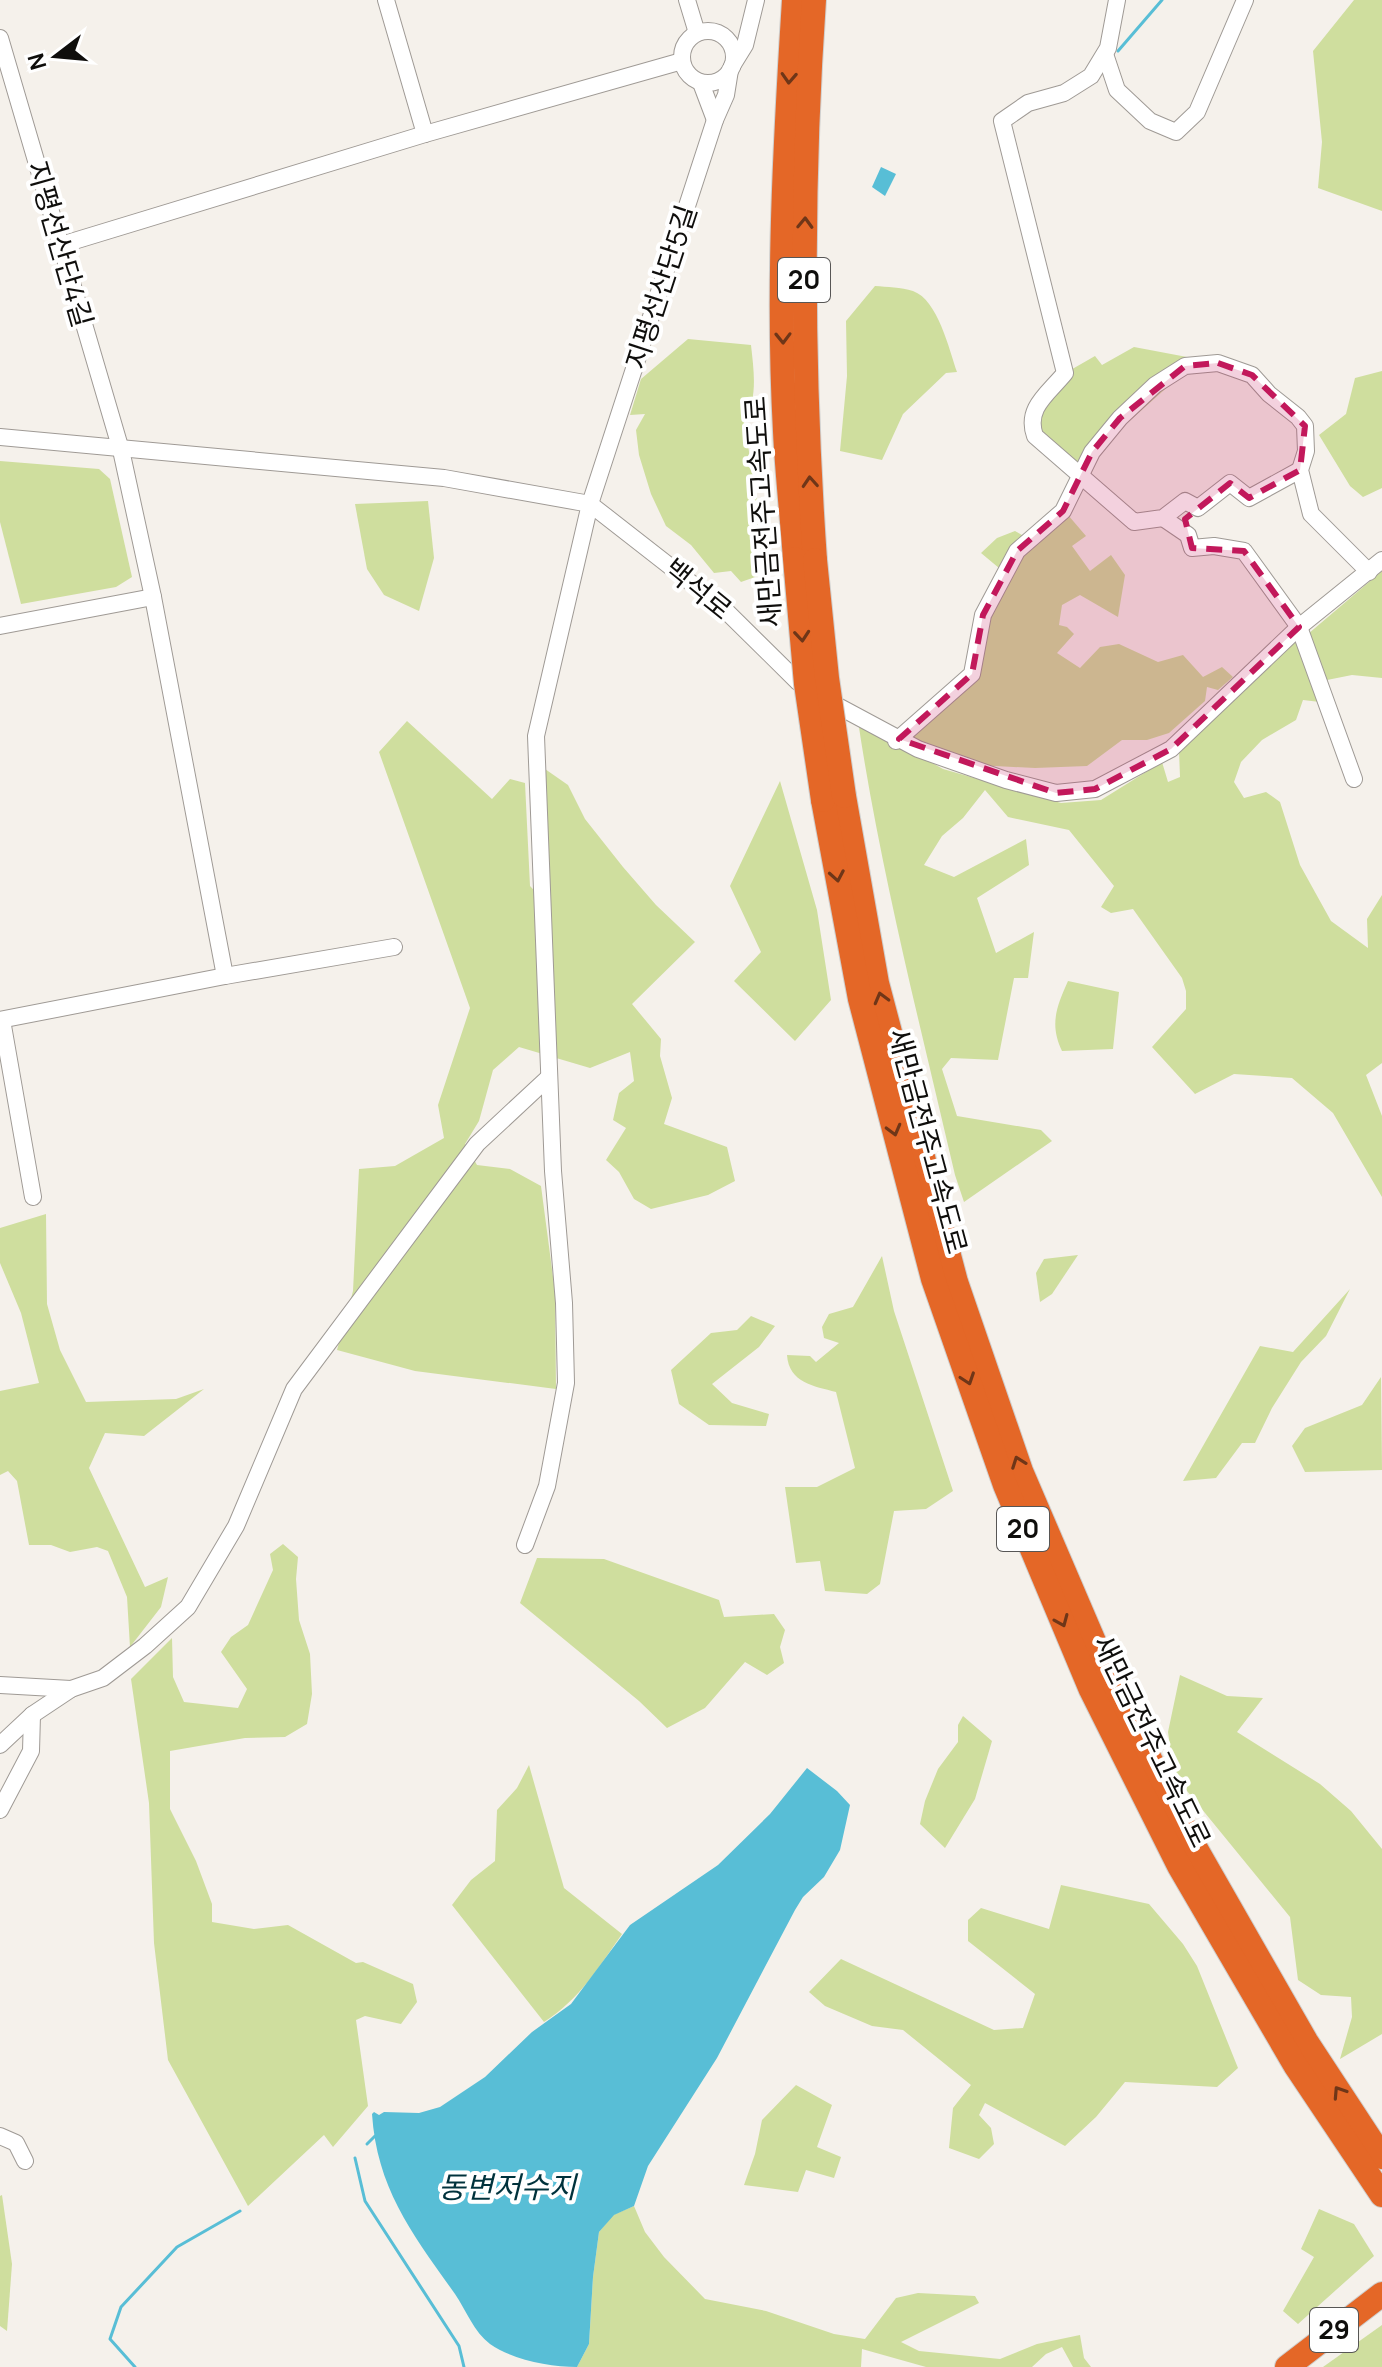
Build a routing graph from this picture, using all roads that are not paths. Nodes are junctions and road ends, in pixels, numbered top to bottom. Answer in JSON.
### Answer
{"nodes":[{"id":1,"x":386,"y":0,"type":"edge"},
{"id":2,"x":687,"y":0,"type":"edge"},
{"id":3,"x":756,"y":0,"type":"edge"},
{"id":4,"x":794,"y":0,"type":"edge"},
{"id":5,"x":814,"y":0,"type":"edge"},
{"id":6,"x":1117,"y":0,"type":"edge"},
{"id":7,"x":1245,"y":0,"type":"edge"},
{"id":8,"x":752,"y":21,"type":"junction"},
{"id":9,"x":697,"y":33,"type":"junction"},
{"id":10,"x":717,"y":33,"type":"junction"},
{"id":11,"x":0,"y":38,"type":"edge"},
{"id":12,"x":1105,"y":54,"type":"junction"},
{"id":13,"x":682,"y":61,"type":"junction"},
{"id":14,"x":731,"y":68,"type":"junction"},
{"id":15,"x":701,"y":83,"type":"junction"},
{"id":16,"x":715,"y":120,"type":"junction"},
{"id":17,"x":425,"y":134,"type":"junction"},
{"id":18,"x":61,"y":245,"type":"junction"},
{"id":19,"x":0,"y":437,"type":"edge"},
{"id":20,"x":121,"y":450,"type":"junction"},
{"id":21,"x":1300,"y":470,"type":"junction"},
{"id":22,"x":1081,"y":477,"type":"junction"},
{"id":23,"x":590,"y":504,"type":"junction"},
{"id":24,"x":1163,"y":518,"type":"junction"},
{"id":25,"x":805,"y":559,"type":"junction"},
{"id":26,"x":1382,"y":560,"type":"edge"},
{"id":27,"x":1369,"y":572,"type":"junction"},
{"id":28,"x":153,"y":597,"type":"junction"},
{"id":29,"x":0,"y":626,"type":"edge"},
{"id":30,"x":1299,"y":627,"type":"junction"},
{"id":31,"x":897,"y":740,"type":"junction"},
{"id":32,"x":1354,"y":779,"type":"dead end"},
{"id":33,"x":834,"y":798,"type":"junction"},
{"id":34,"x":394,"y":947,"type":"dead end"},
{"id":35,"x":225,"y":976,"type":"junction"},
{"id":36,"x":1,"y":1020,"type":"edge"},
{"id":37,"x":549,"y":1077,"type":"junction"},
{"id":38,"x":33,"y":1197,"type":"dead end"},
{"id":39,"x":525,"y":1545,"type":"dead end"},
{"id":40,"x":0,"y":1685,"type":"edge"},
{"id":41,"x":71,"y":1689,"type":"junction"},
{"id":42,"x":32,"y":1715,"type":"junction"},
{"id":43,"x":0,"y":1745,"type":"edge"},
{"id":44,"x":0,"y":1810,"type":"edge"},
{"id":45,"x":0,"y":2136,"type":"edge"},
{"id":46,"x":1382,"y":2157,"type":"edge"},
{"id":47,"x":25,"y":2161,"type":"dead end"},
{"id":48,"x":1382,"y":2195,"type":"edge"},
{"id":49,"x":1382,"y":2294,"type":"edge"},
{"id":50,"x":1382,"y":2308,"type":"edge"},
{"id":51,"x":1287,"y":2367,"type":"edge"},
{"id":52,"x":1309,"y":2367,"type":"edge"}],
"edges":[{"from":1,"to":17,"type":"street"},
{"from":2,"to":9,"type":"street"},
{"from":3,"to":8,"type":"street","name":"지평선산단5길"},
{"from":4,"to":25,"type":"highway","name":"새만금전주고속도로","number":"20","one_way":true},
{"from":25,"to":5,"type":"highway","name":"새만금전주고속도로","number":"20","one_way":true},
{"from":6,"to":12,"type":"street"},
{"from":7,"to":12,"type":"street"},
{"from":8,"to":10,"type":"street"},
{"from":8,"to":14,"type":"street","name":"지평선산단5길"},
{"from":9,"to":10,"type":"street"},
{"from":9,"to":13,"type":"street"},
{"from":10,"to":14,"type":"street"},
{"from":11,"to":18,"type":"street","name":"지평선산단4길"},
{"from":12,"to":22,"type":"street"},
{"from":13,"to":15,"type":"street"},
{"from":13,"to":17,"type":"street"},
{"from":14,"to":15,"type":"street"},
{"from":14,"to":16,"type":"street","name":"지평선산단5길"},
{"from":15,"to":16,"type":"street"},
{"from":16,"to":23,"type":"street","name":"지평선산단5길"},
{"from":17,"to":18,"type":"street"},
{"from":18,"to":20,"type":"street","name":"지평선산단4길"},
{"from":19,"to":20,"type":"street","name":"백석로"},
{"from":20,"to":23,"type":"street","name":"백석로"},
{"from":20,"to":28,"type":"street","name":"지평선산단4길"},
{"from":21,"to":22,"type":"street"},
{"from":21,"to":24,"type":"street"},
{"from":21,"to":27,"type":"street"},
{"from":22,"to":24,"type":"street"},
{"from":22,"to":31,"type":"street"},
{"from":23,"to":31,"type":"street","name":"백석로"},
{"from":23,"to":37,"type":"street","name":"지평선산단5길"},
{"from":24,"to":30,"type":"street"},
{"from":25,"to":33,"type":"highway","name":"새만금전주고속도로","number":"20","bridge":true},
{"from":26,"to":27,"type":"street","name":"백석로"},
{"from":27,"to":30,"type":"street","name":"백석로"},
{"from":28,"to":29,"type":"street"},
{"from":28,"to":35,"type":"street","name":"지평선산단4길"},
{"from":30,"to":31,"type":"street","name":"백석로"},
{"from":30,"to":32,"type":"street"},
{"from":46,"to":33,"type":"highway","name":"새만금전주고속도로","number":"20","one_way":true},
{"from":33,"to":48,"type":"highway","name":"새만금전주고속도로","number":"20","one_way":true},
{"from":34,"to":35,"type":"street"},
{"from":35,"to":36,"type":"street"},
{"from":36,"to":38,"type":"street"},
{"from":37,"to":39,"type":"street","name":"지평선산단5길"},
{"from":37,"to":41,"type":"street"},
{"from":40,"to":41,"type":"street"},
{"from":41,"to":42,"type":"street"},
{"from":42,"to":43,"type":"street"},
{"from":42,"to":44,"type":"street"},
{"from":45,"to":47,"type":"street"},
{"from":49,"to":51,"type":"highway","number":"29"},
{"from":50,"to":52,"type":"highway","number":"29"}]}
